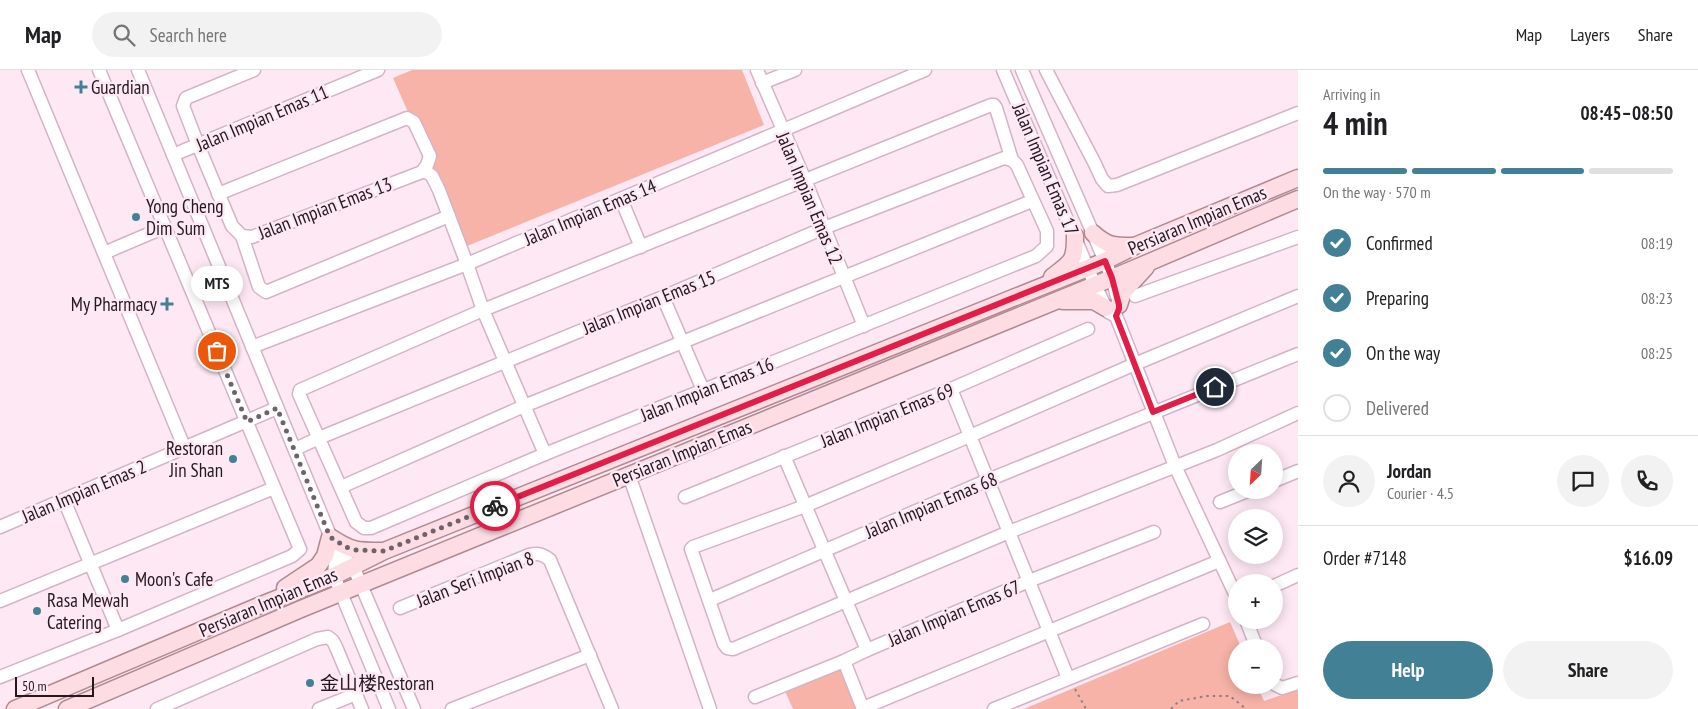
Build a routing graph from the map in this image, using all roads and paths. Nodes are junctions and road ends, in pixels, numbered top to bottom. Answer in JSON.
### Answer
{"nodes":[{"id":1,"x":28,"y":70,"type":"edge"},
{"id":2,"x":99,"y":70,"type":"edge"},
{"id":3,"x":138,"y":70,"type":"edge"},
{"id":4,"x":254,"y":70,"type":"edge"},
{"id":5,"x":378,"y":70,"type":"edge"},
{"id":6,"x":756,"y":70,"type":"edge"},
{"id":7,"x":795,"y":70,"type":"edge"},
{"id":8,"x":925,"y":70,"type":"edge"},
{"id":9,"x":1003,"y":70,"type":"edge"},
{"id":10,"x":1022,"y":70,"type":"edge"},
{"id":11,"x":1046,"y":70,"type":"edge"},
{"id":12,"x":762,"y":83,"type":"junction"},
{"id":13,"x":1298,"y":113,"type":"edge"},
{"id":14,"x":782,"y":131,"type":"junction"},
{"id":15,"x":198,"y":145,"type":"junction"},
{"id":16,"x":173,"y":155,"type":"junction"},
{"id":17,"x":1008,"y":159,"type":"junction"},
{"id":18,"x":422,"y":172,"type":"junction"},
{"id":19,"x":1298,"y":178,"type":"edge"},
{"id":20,"x":805,"y":180,"type":"junction"},
{"id":21,"x":218,"y":194,"type":"junction"},
{"id":22,"x":621,"y":199,"type":"junction"},
{"id":23,"x":1032,"y":200,"type":"junction"},
{"id":24,"x":1298,"y":200,"type":"edge"},
{"id":25,"x":449,"y":216,"type":"junction"},
{"id":26,"x":165,"y":227,"type":"junction"},
{"id":27,"x":824,"y":228,"type":"junction"},
{"id":28,"x":1093,"y":233,"type":"junction"},
{"id":29,"x":242,"y":236,"type":"junction"},
{"id":30,"x":1075,"y":236,"type":"junction"},
{"id":31,"x":1298,"y":237,"type":"edge"},
{"id":32,"x":1137,"y":246,"type":"junction"},
{"id":33,"x":641,"y":247,"type":"junction"},
{"id":34,"x":104,"y":253,"type":"junction"},
{"id":35,"x":1105,"y":261,"type":"junction"},
{"id":36,"x":1151,"y":262,"type":"junction"},
{"id":37,"x":467,"y":264,"type":"junction"},
{"id":38,"x":1088,"y":267,"type":"junction"},
{"id":39,"x":844,"y":277,"type":"junction"},
{"id":40,"x":1112,"y":278,"type":"junction"},
{"id":41,"x":1043,"y":285,"type":"junction"},
{"id":42,"x":1095,"y":285,"type":"junction"},
{"id":43,"x":1135,"y":296,"type":"dead end"},
{"id":44,"x":1298,"y":296,"type":"edge"},
{"id":45,"x":663,"y":297,"type":"junction"},
{"id":46,"x":1053,"y":301,"type":"junction"},
{"id":47,"x":483,"y":310,"type":"junction"},
{"id":48,"x":1114,"y":310,"type":"junction"},
{"id":49,"x":864,"y":326,"type":"junction"},
{"id":50,"x":1088,"y":329,"type":"dead end"},
{"id":51,"x":682,"y":342,"type":"junction"},
{"id":52,"x":252,"y":347,"type":"junction"},
{"id":53,"x":1298,"y":354,"type":"edge"},
{"id":54,"x":504,"y":361,"type":"junction"},
{"id":55,"x":1135,"y":364,"type":"junction"},
{"id":56,"x":951,"y":389,"type":"junction"},
{"id":57,"x":703,"y":390,"type":"junction"},
{"id":58,"x":524,"y":406,"type":"junction"},
{"id":59,"x":277,"y":408,"type":"junction"},
{"id":60,"x":1153,"y":412,"type":"junction"},
{"id":61,"x":1298,"y":413,"type":"edge"},
{"id":62,"x":247,"y":422,"type":"junction"},
{"id":63,"x":970,"y":436,"type":"junction"},
{"id":64,"x":319,"y":438,"type":"junction"},
{"id":65,"x":185,"y":449,"type":"junction"},
{"id":66,"x":295,"y":449,"type":"junction"},
{"id":67,"x":545,"y":454,"type":"junction"},
{"id":68,"x":784,"y":456,"type":"junction"},
{"id":69,"x":1175,"y":466,"type":"junction"},
{"id":70,"x":1298,"y":471,"type":"edge"},
{"id":71,"x":629,"y":474,"type":"junction"},
{"id":72,"x":1283,"y":477,"type":"edge"},
{"id":73,"x":988,"y":480,"type":"junction"},
{"id":74,"x":342,"y":487,"type":"junction"},
{"id":75,"x":274,"y":488,"type":"junction"},
{"id":76,"x":685,"y":496,"type":"dead end"},
{"id":77,"x":1228,"y":499,"type":"edge"},
{"id":78,"x":64,"y":500,"type":"junction"},
{"id":79,"x":1220,"y":502,"type":"dead end"},
{"id":80,"x":805,"y":506,"type":"junction"},
{"id":81,"x":0,"y":527,"type":"edge"},
{"id":82,"x":1009,"y":532,"type":"junction"},
{"id":83,"x":1154,"y":532,"type":"dead end"},
{"id":84,"x":333,"y":543,"type":"junction"},
{"id":85,"x":384,"y":551,"type":"junction"},
{"id":86,"x":824,"y":551,"type":"junction"},
{"id":87,"x":1219,"y":561,"type":"junction"},
{"id":88,"x":91,"y":564,"type":"junction"},
{"id":89,"x":353,"y":566,"type":"junction"},
{"id":90,"x":1298,"y":575,"type":"edge"},
{"id":91,"x":334,"y":576,"type":"junction"},
{"id":92,"x":1228,"y":580,"type":"edge"},
{"id":93,"x":1029,"y":581,"type":"junction"},
{"id":94,"x":1283,"y":582,"type":"edge"},
{"id":95,"x":361,"y":584,"type":"junction"},
{"id":96,"x":341,"y":593,"type":"junction"},
{"id":97,"x":710,"y":600,"type":"junction"},
{"id":98,"x":0,"y":601,"type":"edge"},
{"id":99,"x":846,"y":601,"type":"junction"},
{"id":100,"x":256,"y":607,"type":"junction"},
{"id":101,"x":400,"y":608,"type":"dead end"},
{"id":102,"x":1203,"y":624,"type":"dead end"},
{"id":103,"x":118,"y":630,"type":"junction"},
{"id":104,"x":1049,"y":631,"type":"junction"},
{"id":105,"x":867,"y":650,"type":"junction"},
{"id":106,"x":590,"y":656,"type":"junction"},
{"id":107,"x":844,"y":661,"type":"junction"},
{"id":108,"x":0,"y":677,"type":"edge"},
{"id":109,"x":1069,"y":678,"type":"junction"},
{"id":110,"x":1298,"y":683,"type":"edge"},
{"id":111,"x":1283,"y":688,"type":"edge"},
{"id":112,"x":356,"y":694,"type":"junction"},
{"id":113,"x":755,"y":697,"type":"dead end"},
{"id":114,"x":180,"y":704,"type":"edge"},
{"id":115,"x":863,"y":708,"type":"edge"},
{"id":116,"x":15,"y":709,"type":"edge"},
{"id":117,"x":67,"y":709,"type":"edge"},
{"id":118,"x":157,"y":709,"type":"edge"},
{"id":119,"x":319,"y":709,"type":"edge"},
{"id":120,"x":362,"y":709,"type":"edge"},
{"id":121,"x":389,"y":709,"type":"edge"},
{"id":122,"x":414,"y":709,"type":"edge"},
{"id":123,"x":452,"y":709,"type":"edge"},
{"id":124,"x":612,"y":709,"type":"edge"},
{"id":125,"x":710,"y":709,"type":"edge"},
{"id":126,"x":994,"y":709,"type":"edge"},
{"id":127,"x":1086,"y":709,"type":"edge"},
{"id":128,"x":1170,"y":709,"type":"edge"},
{"id":129,"x":1246,"y":709,"type":"edge"}],
"edges":[{"from":1,"to":34,"type":"street"},
{"from":2,"to":26,"type":"street"},
{"from":3,"to":16,"type":"street"},
{"from":4,"to":15,"type":"street","name":"Jalan Impian Emas 13"},
{"from":5,"to":15,"type":"street","name":"Jalan Impian Emas 11"},
{"from":6,"to":12,"type":"street","name":"Jalan Impian Emas 12"},
{"from":7,"to":12,"type":"street"},
{"from":8,"to":14,"type":"street","name":"Jalan Impian Emas 14"},
{"from":9,"to":30,"type":"street","name":"Jalan Impian Emas 17"},
{"from":10,"to":28,"type":"street","name":"Jalan Impian Emas 17"},
{"from":11,"to":13,"type":"street"},
{"from":12,"to":14,"type":"street","name":"Jalan Impian Emas 12"},
{"from":14,"to":20,"type":"street","name":"Jalan Impian Emas 12"},
{"from":14,"to":22,"type":"street","name":"Jalan Impian Emas 14"},
{"from":15,"to":16,"type":"street","name":"Jalan Impian Emas 11"},
{"from":15,"to":21,"type":"street","name":"Jalan Impian Emas 13"},
{"from":16,"to":52,"type":"street"},
{"from":17,"to":20,"type":"street","name":"Jalan Impian Emas 16"},
{"from":17,"to":23,"type":"street","name":"Jalan Impian Emas 16"},
{"from":17,"to":27,"type":"street","name":"Jalan Impian Emas 15"},
{"from":18,"to":21,"type":"street"},
{"from":18,"to":25,"type":"street"},
{"from":18,"to":29,"type":"street","name":"Jalan Impian Emas 13"},
{"from":19,"to":32,"type":"main road","name":"Persiaran Impian Emas"},
{"from":20,"to":27,"type":"street","name":"Jalan Impian Emas 12"},
{"from":20,"to":33,"type":"street"},
{"from":21,"to":29,"type":"street","name":"Jalan Impian Emas 13"},
{"from":22,"to":33,"type":"street"},
{"from":22,"to":37,"type":"street","name":"Jalan Impian Emas 14"},
{"from":23,"to":39,"type":"street"},
{"from":23,"to":49,"type":"street","name":"Jalan Impian Emas 16"},
{"from":24,"to":36,"type":"main road","name":"Persiaran Impian Emas"},
{"from":25,"to":29,"type":"street"},
{"from":25,"to":37,"type":"street"},
{"from":26,"to":34,"type":"street"},
{"from":26,"to":62,"type":"street"},
{"from":27,"to":39,"type":"street","name":"Jalan Impian Emas 12"},
{"from":27,"to":45,"type":"street","name":"Jalan Impian Emas 15"},
{"from":28,"to":32,"type":"main road"},
{"from":28,"to":35,"type":"street","name":"Jalan Impian Emas 17"},
{"from":30,"to":38,"type":"street","name":"Jalan Impian Emas 17"},
{"from":30,"to":41,"type":"main road"},
{"from":31,"to":43,"type":"street"},
{"from":32,"to":35,"type":"main road","name":"Persiaran Impian Emas"},
{"from":33,"to":47,"type":"street"},
{"from":34,"to":65,"type":"street"},
{"from":35,"to":38,"type":"main road","name":"Persiaran Impian Emas"},
{"from":35,"to":40,"type":"street","name":"Jalan Impian Emas 17"},
{"from":36,"to":40,"type":"main road","name":"Persiaran Impian Emas"},
{"from":36,"to":48,"type":"main road"},
{"from":37,"to":47,"type":"street"},
{"from":37,"to":52,"type":"street","name":"Jalan Impian Emas 14"},
{"from":38,"to":41,"type":"main road","name":"Persiaran Impian Emas"},
{"from":38,"to":42,"type":"street","name":"Jalan Impian Emas 17"},
{"from":39,"to":49,"type":"street","name":"Jalan Impian Emas 12"},
{"from":39,"to":51,"type":"street"},
{"from":40,"to":42,"type":"main road","name":"Persiaran Impian Emas"},
{"from":40,"to":48,"type":"street","name":"Jalan Impian Emas 17"},
{"from":41,"to":85,"type":"main road","name":"Persiaran Impian Emas"},
{"from":42,"to":46,"type":"main road","name":"Persiaran Impian Emas"},
{"from":42,"to":48,"type":"street","name":"Jalan Impian Emas 17"},
{"from":44,"to":55,"type":"street"},
{"from":45,"to":51,"type":"street"},
{"from":45,"to":54,"type":"street","name":"Jalan Impian Emas 15"},
{"from":46,"to":48,"type":"main road"},
{"from":46,"to":71,"type":"main road","name":"Persiaran Impian Emas"},
{"from":47,"to":54,"type":"street"},
{"from":47,"to":64,"type":"street","name":"Jalan Impian Emas 16"},
{"from":48,"to":55,"type":"street"},
{"from":49,"to":57,"type":"street","name":"Jalan Impian Emas 16"},
{"from":50,"to":56,"type":"street","name":"Jalan Impian Emas 69"},
{"from":51,"to":57,"type":"street"},
{"from":51,"to":58,"type":"street"},
{"from":52,"to":59,"type":"street"},
{"from":53,"to":60,"type":"street","name":"Jalan Impian Emas 68"},
{"from":54,"to":58,"type":"street"},
{"from":54,"to":64,"type":"street","name":"Jalan Impian Emas 15"},
{"from":55,"to":60,"type":"street"},
{"from":55,"to":63,"type":"street"},
{"from":56,"to":63,"type":"street"},
{"from":56,"to":68,"type":"street","name":"Jalan Impian Emas 69"},
{"from":57,"to":67,"type":"street","name":"Jalan Impian Emas 16"},
{"from":58,"to":67,"type":"street"},
{"from":58,"to":74,"type":"street"},
{"from":59,"to":62,"type":"street","name":"Jalan Impian Emas 2"},
{"from":59,"to":66,"type":"street"},
{"from":60,"to":69,"type":"street"},
{"from":60,"to":73,"type":"street","name":"Jalan Impian Emas 68"},
{"from":61,"to":69,"type":"street"},
{"from":62,"to":65,"type":"street","name":"Jalan Impian Emas 2"},
{"from":62,"to":75,"type":"street"},
{"from":63,"to":73,"type":"street"},
{"from":63,"to":80,"type":"street"},
{"from":64,"to":66,"type":"street","name":"Jalan Impian Emas 15"},
{"from":64,"to":74,"type":"street","name":"Jalan Impian Emas 16"},
{"from":65,"to":78,"type":"street","name":"Jalan Impian Emas 2"},
{"from":66,"to":84,"type":"street"},
{"from":67,"to":74,"type":"street","name":"Jalan Impian Emas 16"},
{"from":68,"to":76,"type":"street","name":"Jalan Impian Emas 69"},
{"from":68,"to":80,"type":"street"},
{"from":69,"to":82,"type":"street"},
{"from":69,"to":87,"type":"street"},
{"from":70,"to":72,"type":"street"},
{"from":71,"to":95,"type":"main road","name":"Persiaran Impian Emas"},
{"from":71,"to":125,"type":"street"},
{"from":73,"to":82,"type":"street"},
{"from":73,"to":86,"type":"street","name":"Jalan Impian Emas 68"},
{"from":75,"to":88,"type":"street"},
{"from":75,"to":103,"type":"street"},
{"from":77,"to":79,"type":"street"},
{"from":78,"to":81,"type":"street","name":"Jalan Impian Emas 2"},
{"from":78,"to":88,"type":"street"},
{"from":80,"to":86,"type":"street"},
{"from":80,"to":97,"type":"street"},
{"from":82,"to":93,"type":"street"},
{"from":82,"to":99,"type":"street"},
{"from":83,"to":93,"type":"street","name":"Jalan Impian Emas 67"},
{"from":84,"to":85,"type":"main road"},
{"from":84,"to":89,"type":"street"},
{"from":84,"to":91,"type":"street"},
{"from":84,"to":100,"type":"main road"},
{"from":85,"to":89,"type":"main road","name":"Persiaran Impian Emas"},
{"from":86,"to":97,"type":"street","name":"Jalan Impian Emas 68"},
{"from":86,"to":99,"type":"street"},
{"from":87,"to":92,"type":"street"},
{"from":87,"to":104,"type":"street"},
{"from":88,"to":98,"type":"street"},
{"from":88,"to":103,"type":"street"},
{"from":89,"to":91,"type":"main road","name":"Persiaran Impian Emas"},
{"from":89,"to":95,"type":"street"},
{"from":90,"to":94,"type":"street"},
{"from":91,"to":96,"type":"street"},
{"from":91,"to":100,"type":"main road","name":"Persiaran Impian Emas"},
{"from":93,"to":104,"type":"street"},
{"from":93,"to":105,"type":"street","name":"Jalan Impian Emas 67"},
{"from":95,"to":96,"type":"main road","name":"Persiaran Impian Emas"},
{"from":95,"to":122,"type":"street"},
{"from":96,"to":117,"type":"main road","name":"Persiaran Impian Emas"},
{"from":96,"to":121,"type":"street"},
{"from":97,"to":99,"type":"street"},
{"from":99,"to":105,"type":"street"},
{"from":100,"to":116,"type":"main road","name":"Persiaran Impian Emas"},
{"from":101,"to":106,"type":"street","name":"Jalan Seri Impian 8"},
{"from":102,"to":109,"type":"street"},
{"from":103,"to":108,"type":"street"},
{"from":104,"to":109,"type":"street"},
{"from":104,"to":115,"type":"street"},
{"from":105,"to":107,"type":"street","name":"Jalan Impian Emas 67"},
{"from":106,"to":123,"type":"street"},
{"from":106,"to":124,"type":"street"},
{"from":107,"to":113,"type":"street","name":"Jalan Impian Emas 67"},
{"from":107,"to":115,"type":"street"},
{"from":109,"to":126,"type":"street"},
{"from":109,"to":127,"type":"path"},
{"from":110,"to":111,"type":"street"},
{"from":112,"to":114,"type":"street"},
{"from":112,"to":119,"type":"street"},
{"from":112,"to":120,"type":"street"},
{"from":114,"to":118,"type":"street"},
{"from":128,"to":129,"type":"path"}]}
